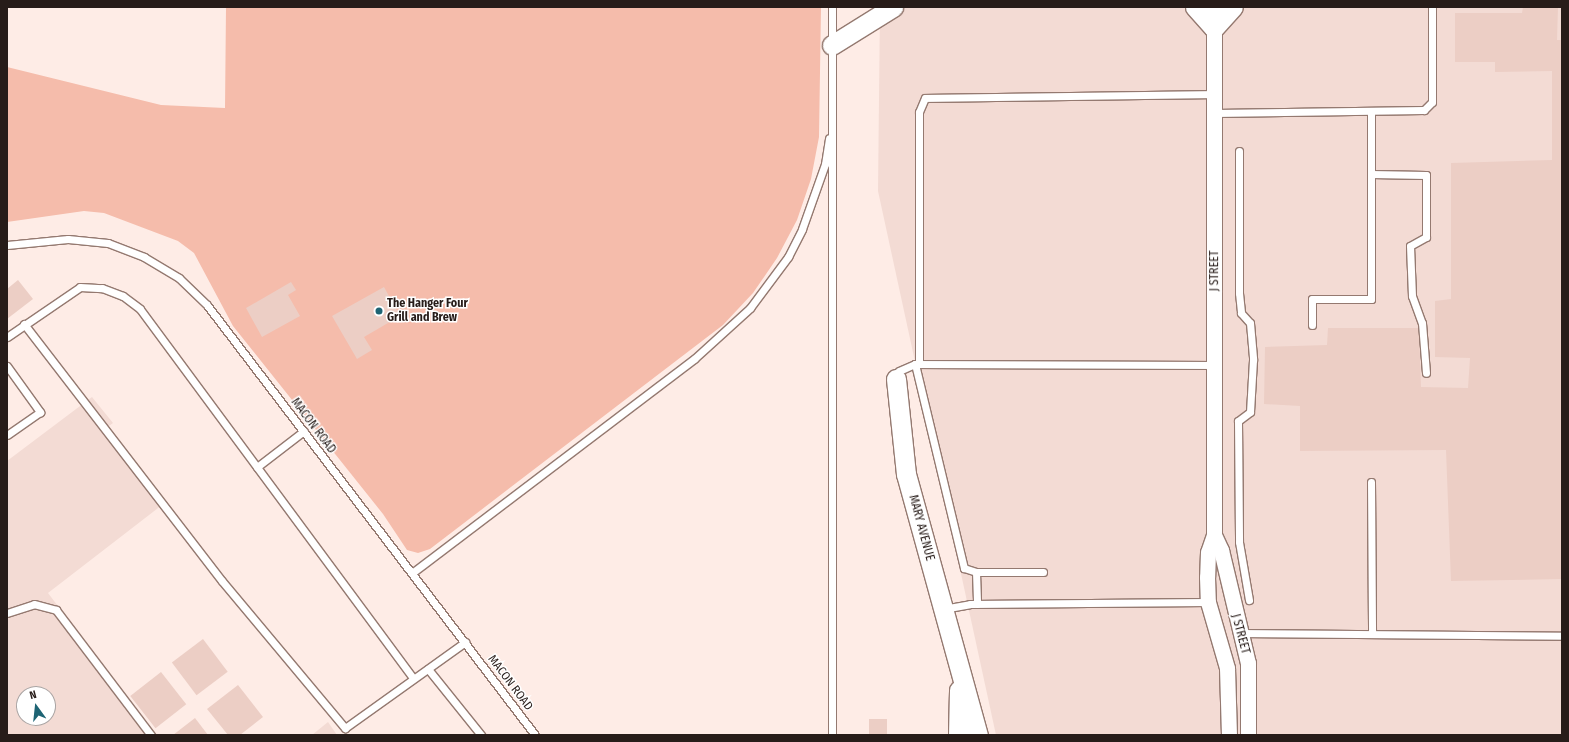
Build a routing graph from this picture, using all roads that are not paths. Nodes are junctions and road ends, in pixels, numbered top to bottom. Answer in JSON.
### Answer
{"nodes":[{"id":1,"x":832,"y":7,"type":"edge"},
{"id":2,"x":893,"y":7,"type":"edge"},
{"id":3,"x":1195,"y":7,"type":"edge"},
{"id":4,"x":1214,"y":7,"type":"edge"},
{"id":5,"x":1234,"y":7,"type":"edge"},
{"id":6,"x":1432,"y":7,"type":"edge"},
{"id":7,"x":1214,"y":28,"type":"junction"},
{"id":8,"x":832,"y":45,"type":"junction"},
{"id":9,"x":1215,"y":94,"type":"junction"},
{"id":10,"x":832,"y":110,"type":"junction"},
{"id":11,"x":1371,"y":112,"type":"junction"},
{"id":12,"x":1215,"y":113,"type":"junction"},
{"id":13,"x":1239,"y":151,"type":"dead end"},
{"id":14,"x":1371,"y":174,"type":"junction"},
{"id":15,"x":7,"y":246,"type":"edge"},
{"id":16,"x":24,"y":324,"type":"junction"},
{"id":17,"x":1312,"y":325,"type":"dead end"},
{"id":18,"x":7,"y":337,"type":"edge"},
{"id":19,"x":917,"y":364,"type":"junction"},
{"id":20,"x":1214,"y":365,"type":"junction"},
{"id":21,"x":7,"y":366,"type":"edge"},
{"id":22,"x":1426,"y":373,"type":"dead end"},
{"id":23,"x":896,"y":379,"type":"joint"},
{"id":24,"x":304,"y":431,"type":"junction"},
{"id":25,"x":7,"y":435,"type":"edge"},
{"id":26,"x":257,"y":467,"type":"junction"},
{"id":27,"x":1371,"y":482,"type":"dead end"},
{"id":28,"x":1214,"y":535,"type":"junction"},
{"id":29,"x":412,"y":572,"type":"junction"},
{"id":30,"x":976,"y":572,"type":"junction"},
{"id":31,"x":1043,"y":572,"type":"dead end"},
{"id":32,"x":1249,"y":600,"type":"dead end"},
{"id":33,"x":1208,"y":602,"type":"junction"},
{"id":34,"x":977,"y":604,"type":"junction"},
{"id":35,"x":943,"y":609,"type":"junction"},
{"id":36,"x":7,"y":613,"type":"edge"},
{"id":37,"x":1241,"y":633,"type":"junction"},
{"id":38,"x":1372,"y":634,"type":"junction"},
{"id":39,"x":1562,"y":636,"type":"edge"},
{"id":40,"x":465,"y":642,"type":"junction"},
{"id":41,"x":428,"y":669,"type":"junction"},
{"id":42,"x":960,"y":675,"type":"junction"},
{"id":43,"x":413,"y":678,"type":"junction"},
{"id":44,"x":345,"y":728,"type":"junction"},
{"id":45,"x":151,"y":735,"type":"edge"},
{"id":46,"x":350,"y":735,"type":"edge"},
{"id":47,"x":481,"y":735,"type":"edge"},
{"id":48,"x":535,"y":735,"type":"edge"},
{"id":49,"x":832,"y":735,"type":"edge"},
{"id":50,"x":958,"y":735,"type":"edge"},
{"id":51,"x":978,"y":735,"type":"edge"},
{"id":52,"x":1229,"y":735,"type":"edge"},
{"id":53,"x":1248,"y":735,"type":"edge"}],
"edges":[{"from":1,"to":8,"type":"lane"},
{"from":2,"to":8,"type":"street"},
{"from":3,"to":7,"type":"street"},
{"from":4,"to":7,"type":"street","name":"J STREET"},
{"from":5,"to":7,"type":"street"},
{"from":6,"to":11,"type":"lane"},
{"from":7,"to":9,"type":"street","name":"J STREET"},
{"from":8,"to":10,"type":"lane"},
{"from":9,"to":12,"type":"street","name":"J STREET"},
{"from":9,"to":19,"type":"lane"},
{"from":10,"to":29,"type":"lane"},
{"from":10,"to":49,"type":"lane"},
{"from":11,"to":12,"type":"lane"},
{"from":11,"to":14,"type":"lane"},
{"from":12,"to":20,"type":"street","name":"J STREET"},
{"from":13,"to":32,"type":"lane"},
{"from":14,"to":17,"type":"lane"},
{"from":14,"to":22,"type":"lane"},
{"from":15,"to":24,"type":"lane","name":"MACON ROAD"},
{"from":16,"to":18,"type":"lane"},
{"from":16,"to":26,"type":"lane"},
{"from":16,"to":44,"type":"lane"},
{"from":19,"to":20,"type":"lane"},
{"from":19,"to":23,"type":"lane"},
{"from":19,"to":30,"type":"lane"},
{"from":20,"to":28,"type":"street","name":"J STREET"},
{"from":21,"to":25,"type":"lane"},
{"from":23,"to":35,"type":"street","name":"MARY AVENUE"},
{"from":24,"to":26,"type":"lane"},
{"from":24,"to":29,"type":"lane","name":"MACON ROAD"},
{"from":26,"to":43,"type":"lane"},
{"from":27,"to":38,"type":"lane"},
{"from":28,"to":33,"type":"street","name":"J STREET"},
{"from":28,"to":37,"type":"street","name":"J STREET"},
{"from":29,"to":40,"type":"lane","name":"MACON ROAD"},
{"from":30,"to":31,"type":"lane"},
{"from":30,"to":34,"type":"lane"},
{"from":33,"to":34,"type":"lane"},
{"from":33,"to":52,"type":"street","name":"J STREET"},
{"from":34,"to":35,"type":"lane"},
{"from":35,"to":42,"type":"street","name":"MARY AVENUE"},
{"from":36,"to":45,"type":"lane"},
{"from":37,"to":38,"type":"lane"},
{"from":37,"to":53,"type":"street","name":"J STREET"},
{"from":38,"to":39,"type":"lane"},
{"from":40,"to":41,"type":"lane"},
{"from":40,"to":48,"type":"lane","name":"MACON ROAD"},
{"from":41,"to":43,"type":"lane"},
{"from":41,"to":47,"type":"lane"},
{"from":42,"to":50,"type":"street","name":"MARY AVENUE"},
{"from":42,"to":51,"type":"street","name":"MARY AVENUE"},
{"from":43,"to":44,"type":"lane"},
{"from":44,"to":46,"type":"lane"}]}
